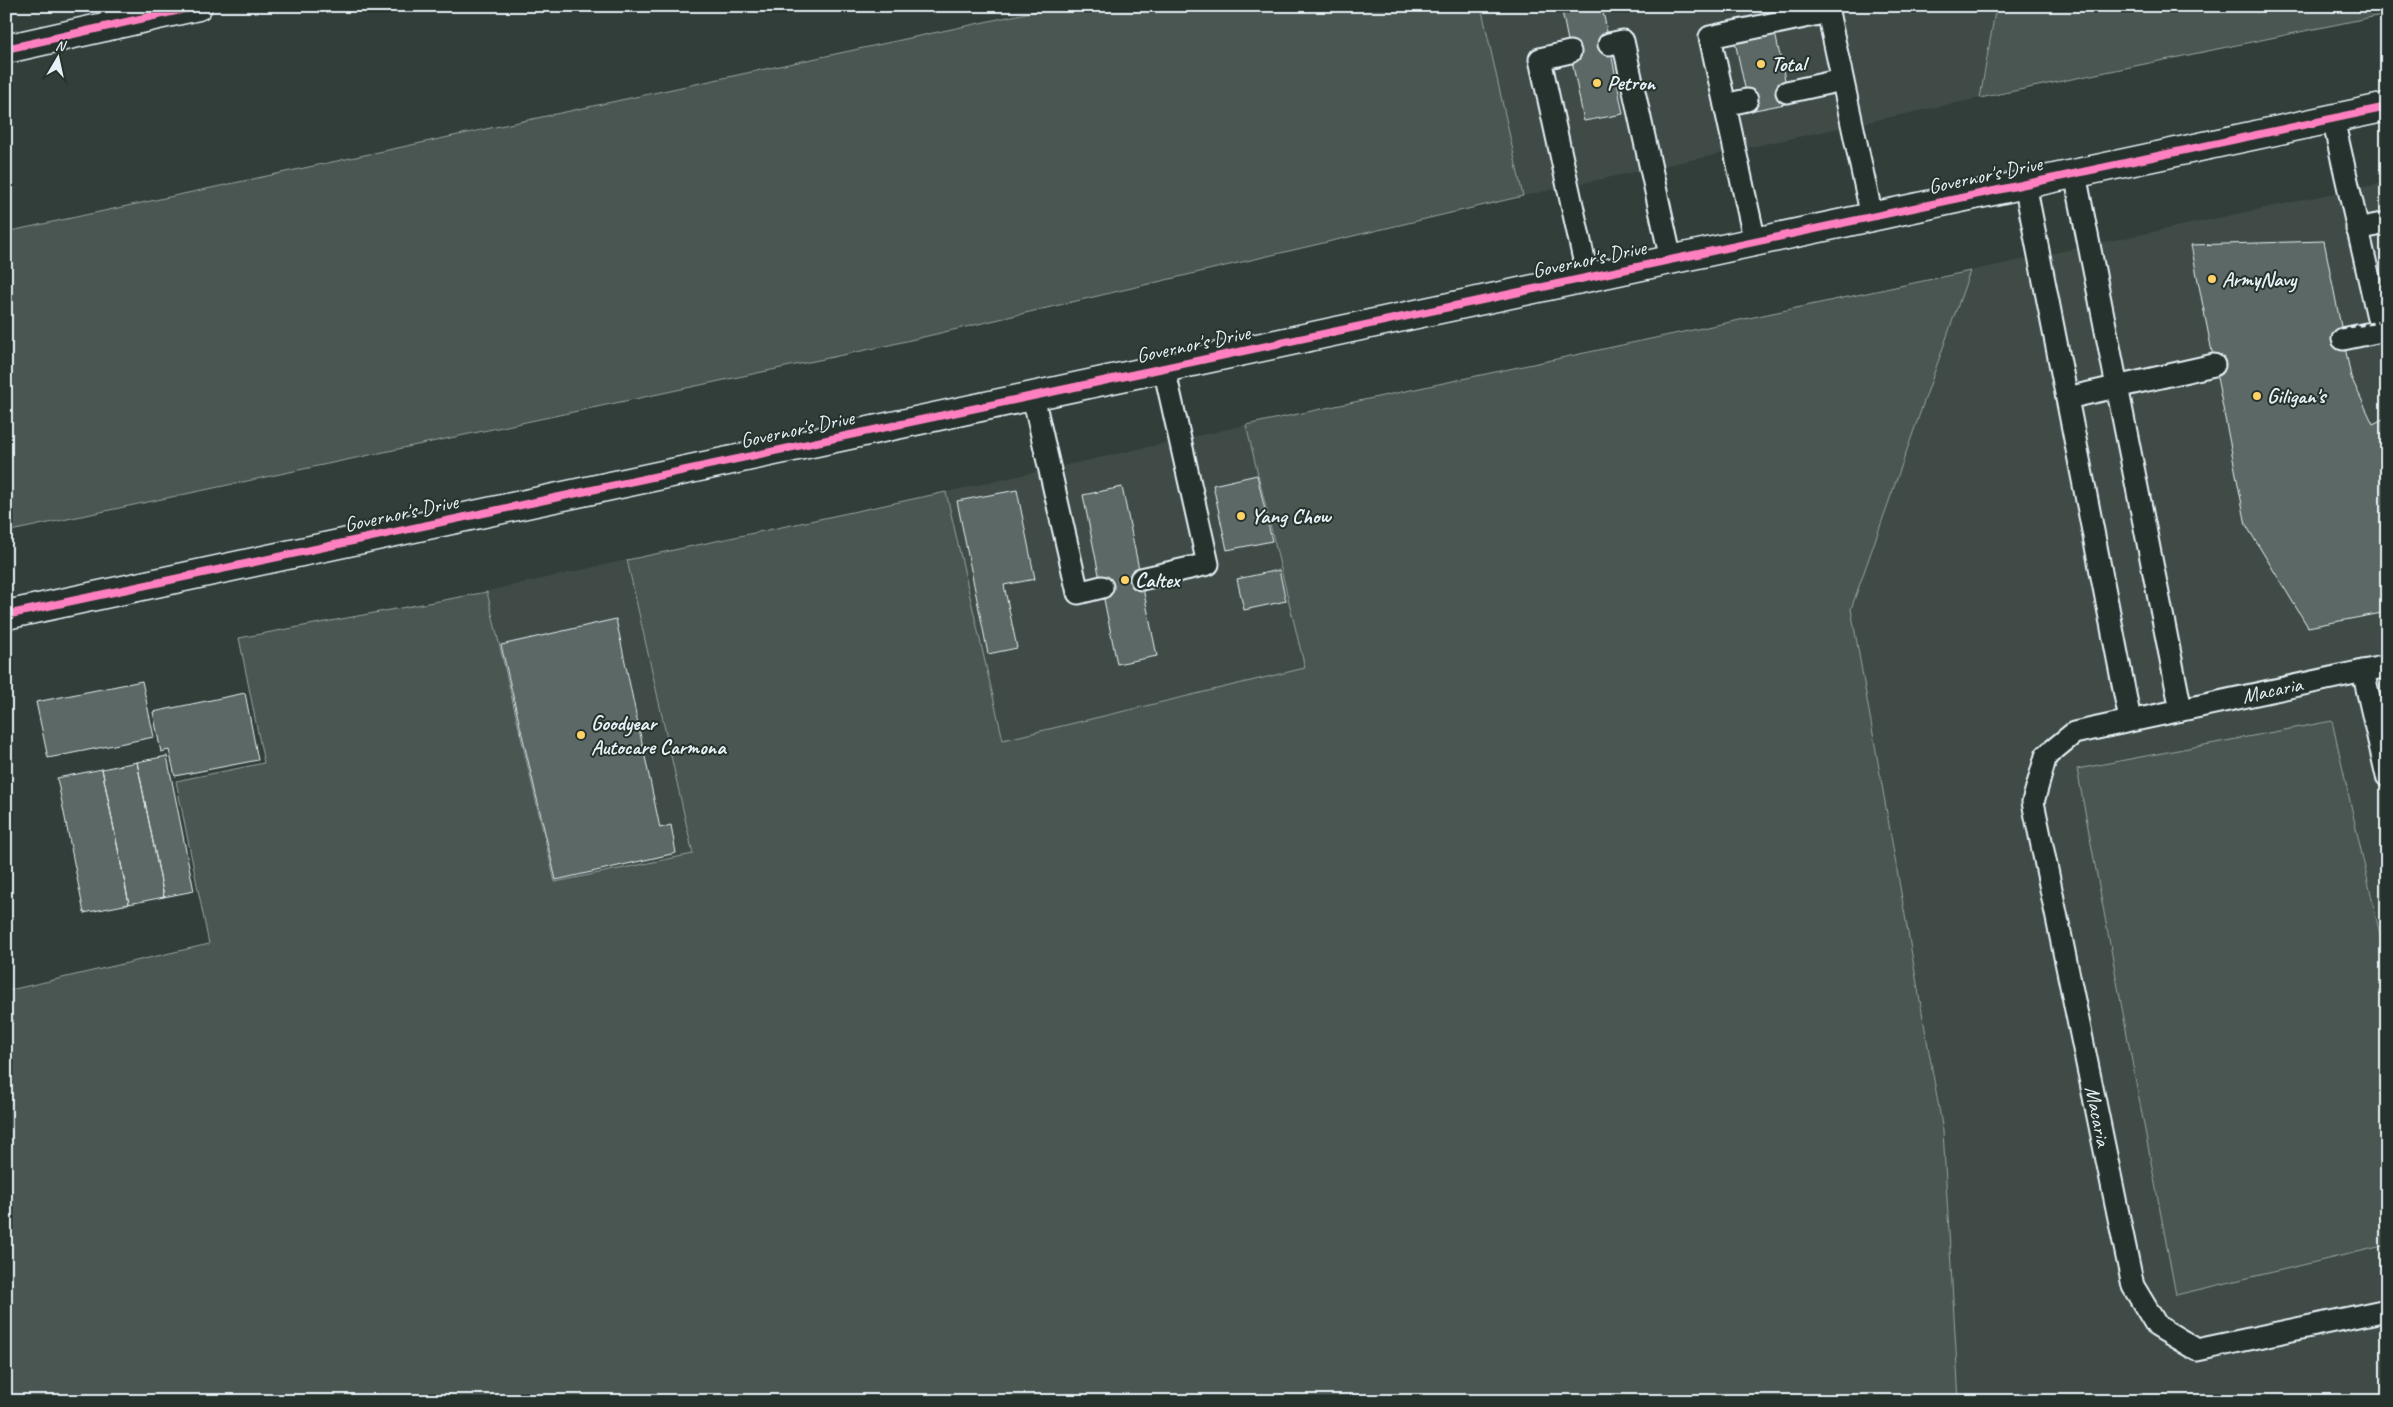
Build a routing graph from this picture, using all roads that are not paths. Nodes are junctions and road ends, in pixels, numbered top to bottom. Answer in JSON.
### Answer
{"nodes":[{"id":1,"x":198,"y":6,"type":"edge"},
{"id":2,"x":1609,"y":44,"type":"dead end"},
{"id":3,"x":6,"y":49,"type":"edge"},
{"id":4,"x":1570,"y":52,"type":"dead end"},
{"id":5,"x":1842,"y":80,"type":"junction"},
{"id":6,"x":1787,"y":92,"type":"dead end"},
{"id":7,"x":1747,"y":100,"type":"dead end"},
{"id":8,"x":1725,"y":105,"type":"junction"},
{"id":9,"x":2387,"y":107,"type":"edge"},
{"id":10,"x":2332,"y":119,"type":"junction"},
{"id":11,"x":2075,"y":174,"type":"junction"},
{"id":12,"x":2025,"y":184,"type":"junction"},
{"id":13,"x":1872,"y":217,"type":"junction"},
{"id":14,"x":2387,"y":222,"type":"edge"},
{"id":15,"x":2357,"y":229,"type":"junction"},
{"id":16,"x":1755,"y":242,"type":"junction"},
{"id":17,"x":1671,"y":260,"type":"junction"},
{"id":18,"x":1588,"y":278,"type":"junction"},
{"id":19,"x":2342,"y":333,"type":"road end"},
{"id":20,"x":2214,"y":365,"type":"dead end"},
{"id":21,"x":1164,"y":368,"type":"junction"},
{"id":22,"x":2117,"y":387,"type":"junction"},
{"id":23,"x":1033,"y":396,"type":"junction"},
{"id":24,"x":2067,"y":398,"type":"junction"},
{"id":25,"x":1141,"y":579,"type":"dead end"},
{"id":26,"x":1102,"y":587,"type":"dead end"},
{"id":27,"x":6,"y":615,"type":"edge"},
{"id":28,"x":2387,"y":666,"type":"edge"},
{"id":29,"x":2363,"y":671,"type":"junction"},
{"id":30,"x":2181,"y":710,"type":"junction"},
{"id":31,"x":2130,"y":720,"type":"junction"},
{"id":32,"x":2387,"y":776,"type":"edge"},
{"id":33,"x":2387,"y":1310,"type":"edge"}],
"edges":[{"from":1,"to":3,"type":"main road"},
{"from":2,"to":17,"type":"lane"},
{"from":4,"to":18,"type":"lane"},
{"from":5,"to":6,"type":"lane"},
{"from":5,"to":8,"type":"lane"},
{"from":5,"to":13,"type":"lane"},
{"from":7,"to":8,"type":"lane"},
{"from":8,"to":16,"type":"lane"},
{"from":9,"to":10,"type":"main road","name":"Governor's Drive"},
{"from":10,"to":11,"type":"main road","name":"Governor's Drive"},
{"from":10,"to":15,"type":"lane"},
{"from":11,"to":12,"type":"main road","name":"Governor's Drive"},
{"from":11,"to":22,"type":"lane"},
{"from":12,"to":13,"type":"main road","name":"Governor's Drive"},
{"from":12,"to":24,"type":"lane"},
{"from":13,"to":16,"type":"main road","name":"Governor's Drive"},
{"from":14,"to":15,"type":"lane"},
{"from":15,"to":19,"type":"lane"},
{"from":16,"to":17,"type":"main road","name":"Governor's Drive"},
{"from":17,"to":18,"type":"main road","name":"Governor's Drive"},
{"from":18,"to":21,"type":"main road","name":"Governor's Drive"},
{"from":20,"to":22,"type":"lane"},
{"from":21,"to":23,"type":"main road","name":"Governor's Drive"},
{"from":21,"to":25,"type":"lane"},
{"from":22,"to":24,"type":"lane"},
{"from":22,"to":30,"type":"lane"},
{"from":23,"to":26,"type":"lane"},
{"from":23,"to":27,"type":"main road","name":"Governor's Drive"},
{"from":24,"to":31,"type":"lane"},
{"from":28,"to":29,"type":"lane","name":"Macaria"},
{"from":29,"to":30,"type":"lane","name":"Macaria"},
{"from":29,"to":32,"type":"lane"},
{"from":30,"to":31,"type":"lane","name":"Macaria"},
{"from":31,"to":33,"type":"lane","name":"Macaria"}]}
